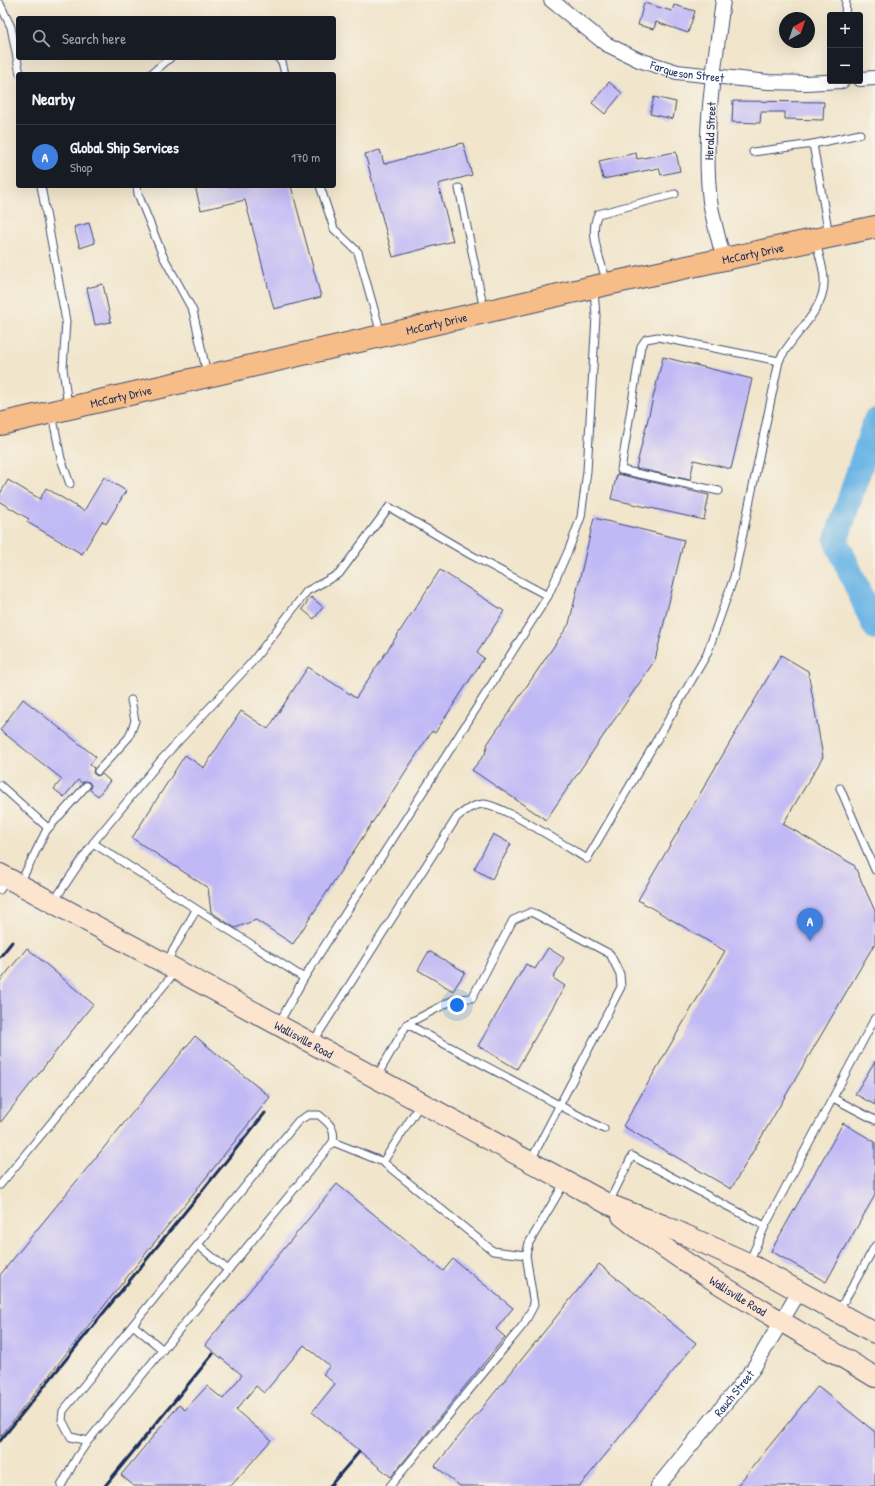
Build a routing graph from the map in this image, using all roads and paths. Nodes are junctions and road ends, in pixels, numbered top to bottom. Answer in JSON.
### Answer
{"nodes":[{"id":1,"x":552,"y":0,"type":"edge"},
{"id":2,"x":723,"y":0,"type":"edge"},
{"id":3,"x":846,"y":0,"type":"edge"},
{"id":4,"x":0,"y":4,"type":"edge"},
{"id":5,"x":845,"y":12,"type":"edge"},
{"id":6,"x":16,"y":53,"type":"edge"},
{"id":7,"x":17,"y":60,"type":"edge"},
{"id":8,"x":168,"y":60,"type":"edge"},
{"id":9,"x":280,"y":60,"type":"edge"},
{"id":10,"x":20,"y":72,"type":"edge"},
{"id":11,"x":152,"y":72,"type":"edge"},
{"id":12,"x":284,"y":72,"type":"edge"},
{"id":13,"x":714,"y":75,"type":"junction"},
{"id":14,"x":875,"y":78,"type":"edge"},
{"id":15,"x":863,"y":79,"type":"edge"},
{"id":16,"x":827,"y":82,"type":"edge"},
{"id":17,"x":860,"y":134,"type":"dead end"},
{"id":18,"x":813,"y":144,"type":"junction"},
{"id":19,"x":753,"y":152,"type":"dead end"},
{"id":20,"x":41,"y":188,"type":"edge"},
{"id":21,"x":137,"y":188,"type":"edge"},
{"id":22,"x":321,"y":188,"type":"edge"},
{"id":23,"x":459,"y":188,"type":"dead end"},
{"id":24,"x":675,"y":194,"type":"dead end"},
{"id":25,"x":875,"y":227,"type":"edge"},
{"id":26,"x":822,"y":239,"type":"junction"},
{"id":27,"x":724,"y":260,"type":"junction"},
{"id":28,"x":600,"y":286,"type":"junction"},
{"id":29,"x":484,"y":312,"type":"junction"},
{"id":30,"x":382,"y":336,"type":"junction"},
{"id":31,"x":779,"y":361,"type":"junction"},
{"id":32,"x":208,"y":376,"type":"junction"},
{"id":33,"x":60,"y":410,"type":"junction"},
{"id":34,"x":0,"y":424,"type":"edge"},
{"id":35,"x":70,"y":484,"type":"dead end"},
{"id":36,"x":720,"y":490,"type":"dead end"},
{"id":37,"x":548,"y":596,"type":"junction"},
{"id":38,"x":131,"y":700,"type":"dead end"},
{"id":39,"x":98,"y":772,"type":"dead end"},
{"id":40,"x":0,"y":785,"type":"edge"},
{"id":41,"x":86,"y":786,"type":"dead end"},
{"id":42,"x":840,"y":788,"type":"dead end"},
{"id":43,"x":48,"y":828,"type":"junction"},
{"id":44,"x":93,"y":843,"type":"junction"},
{"id":45,"x":875,"y":870,"type":"edge"},
{"id":46,"x":7,"y":882,"type":"edge"},
{"id":47,"x":53,"y":903,"type":"junction"},
{"id":48,"x":196,"y":910,"type":"junction"},
{"id":49,"x":171,"y":967,"type":"junction"},
{"id":50,"x":304,"y":978,"type":"junction"},
{"id":51,"x":875,"y":1018,"type":"edge"},
{"id":52,"x":407,"y":1024,"type":"junction"},
{"id":53,"x":278,"y":1025,"type":"junction"},
{"id":54,"x":312,"y":1044,"type":"junction"},
{"id":55,"x":376,"y":1078,"type":"junction"},
{"id":56,"x":833,"y":1098,"type":"junction"},
{"id":57,"x":422,"y":1103,"type":"junction"},
{"id":58,"x":559,"y":1106,"type":"junction"},
{"id":59,"x":875,"y":1120,"type":"edge"},
{"id":60,"x":604,"y":1129,"type":"dead end"},
{"id":61,"x":333,"y":1142,"type":"junction"},
{"id":62,"x":383,"y":1162,"type":"junction"},
{"id":63,"x":530,"y":1162,"type":"junction"},
{"id":64,"x":566,"y":1181,"type":"junction"},
{"id":65,"x":0,"y":1185,"type":"edge"},
{"id":66,"x":608,"y":1204,"type":"junction"},
{"id":67,"x":765,"y":1226,"type":"junction"},
{"id":68,"x":198,"y":1245,"type":"junction"},
{"id":69,"x":875,"y":1246,"type":"edge"},
{"id":70,"x":526,"y":1256,"type":"junction"},
{"id":71,"x":748,"y":1263,"type":"junction"},
{"id":72,"x":228,"y":1270,"type":"junction"},
{"id":73,"x":799,"y":1292,"type":"junction"},
{"id":74,"x":837,"y":1313,"type":"junction"},
{"id":75,"x":782,"y":1320,"type":"junction"},
{"id":76,"x":133,"y":1325,"type":"junction"},
{"id":77,"x":874,"y":1329,"type":"edge"},
{"id":78,"x":163,"y":1350,"type":"junction"},
{"id":79,"x":875,"y":1377,"type":"edge"},
{"id":80,"x":88,"y":1441,"type":"junction"},
{"id":81,"x":61,"y":1486,"type":"edge"},
{"id":82,"x":390,"y":1486,"type":"edge"},
{"id":83,"x":658,"y":1486,"type":"edge"}],
"edges":[{"from":1,"to":13,"type":"street","name":"Farqueson Street"},
{"from":2,"to":13,"type":"street","name":"Herald Street"},
{"from":3,"to":5,"type":"lane"},
{"from":4,"to":6,"type":"lane"},
{"from":7,"to":10,"type":"lane"},
{"from":8,"to":11,"type":"lane"},
{"from":9,"to":12,"type":"lane"},
{"from":13,"to":16,"type":"street","name":"Farqueson Street"},
{"from":13,"to":27,"type":"street","name":"Herald Street"},
{"from":14,"to":15,"type":"street"},
{"from":17,"to":18,"type":"lane"},
{"from":18,"to":19,"type":"lane"},
{"from":18,"to":26,"type":"lane"},
{"from":20,"to":33,"type":"lane"},
{"from":21,"to":32,"type":"lane"},
{"from":22,"to":30,"type":"lane"},
{"from":23,"to":29,"type":"lane"},
{"from":24,"to":28,"type":"lane"},
{"from":25,"to":26,"type":"main road","name":"McCarty Drive"},
{"from":26,"to":27,"type":"main road","name":"McCarty Drive"},
{"from":26,"to":31,"type":"lane"},
{"from":27,"to":28,"type":"main road","name":"McCarty Drive"},
{"from":28,"to":29,"type":"main road","name":"McCarty Drive"},
{"from":28,"to":37,"type":"lane"},
{"from":29,"to":30,"type":"main road","name":"McCarty Drive"},
{"from":30,"to":32,"type":"main road","name":"McCarty Drive"},
{"from":31,"to":36,"type":"lane"},
{"from":31,"to":54,"type":"lane"},
{"from":32,"to":33,"type":"main road","name":"McCarty Drive"},
{"from":33,"to":34,"type":"main road","name":"McCarty Drive"},
{"from":33,"to":35,"type":"lane"},
{"from":37,"to":44,"type":"lane"},
{"from":37,"to":50,"type":"lane"},
{"from":38,"to":39,"type":"lane"},
{"from":40,"to":43,"type":"lane"},
{"from":41,"to":43,"type":"lane"},
{"from":42,"to":45,"type":"lane"},
{"from":43,"to":46,"type":"lane"},
{"from":44,"to":47,"type":"lane"},
{"from":44,"to":48,"type":"lane"},
{"from":46,"to":47,"type":"main road","name":"Wallisville Road"},
{"from":47,"to":49,"type":"main road","name":"Wallisville Road"},
{"from":48,"to":49,"type":"lane"},
{"from":48,"to":50,"type":"lane"},
{"from":49,"to":53,"type":"main road","name":"Wallisville Road"},
{"from":49,"to":65,"type":"lane"},
{"from":50,"to":53,"type":"lane"},
{"from":51,"to":56,"type":"lane"},
{"from":52,"to":55,"type":"lane"},
{"from":52,"to":58,"type":"lane"},
{"from":52,"to":58,"type":"lane"},
{"from":53,"to":54,"type":"main road","name":"Wallisville Road"},
{"from":54,"to":55,"type":"main road","name":"Wallisville Road"},
{"from":55,"to":57,"type":"main road","name":"Wallisville Road"},
{"from":56,"to":59,"type":"lane"},
{"from":56,"to":67,"type":"lane"},
{"from":57,"to":62,"type":"lane"},
{"from":57,"to":63,"type":"main road","name":"Wallisville Road"},
{"from":58,"to":60,"type":"lane"},
{"from":58,"to":63,"type":"lane"},
{"from":61,"to":62,"type":"lane"},
{"from":61,"to":68,"type":"lane"},
{"from":61,"to":72,"type":"lane"},
{"from":62,"to":70,"type":"lane"},
{"from":63,"to":64,"type":"main road","name":"Wallisville Road"},
{"from":64,"to":66,"type":"main road","name":"Wallisville Road"},
{"from":64,"to":70,"type":"lane"},
{"from":66,"to":67,"type":"lane"},
{"from":66,"to":71,"type":"main road","name":"Wallisville Road"},
{"from":66,"to":75,"type":"main road","name":"Wallisville Road"},
{"from":67,"to":71,"type":"lane"},
{"from":68,"to":72,"type":"lane"},
{"from":68,"to":76,"type":"lane"},
{"from":69,"to":74,"type":"lane"},
{"from":70,"to":82,"type":"lane"},
{"from":71,"to":73,"type":"main road","name":"Wallisville Road"},
{"from":72,"to":78,"type":"lane"},
{"from":73,"to":74,"type":"main road","name":"Wallisville Road"},
{"from":73,"to":75,"type":"street","name":"Rauch Street"},
{"from":74,"to":77,"type":"main road","name":"Wallisville Road"},
{"from":75,"to":79,"type":"main road","name":"Wallisville Road"},
{"from":75,"to":83,"type":"street","name":"Rauch Street"},
{"from":76,"to":78,"type":"lane"},
{"from":76,"to":80,"type":"lane"},
{"from":78,"to":80,"type":"lane"},
{"from":80,"to":81,"type":"lane"}]}
